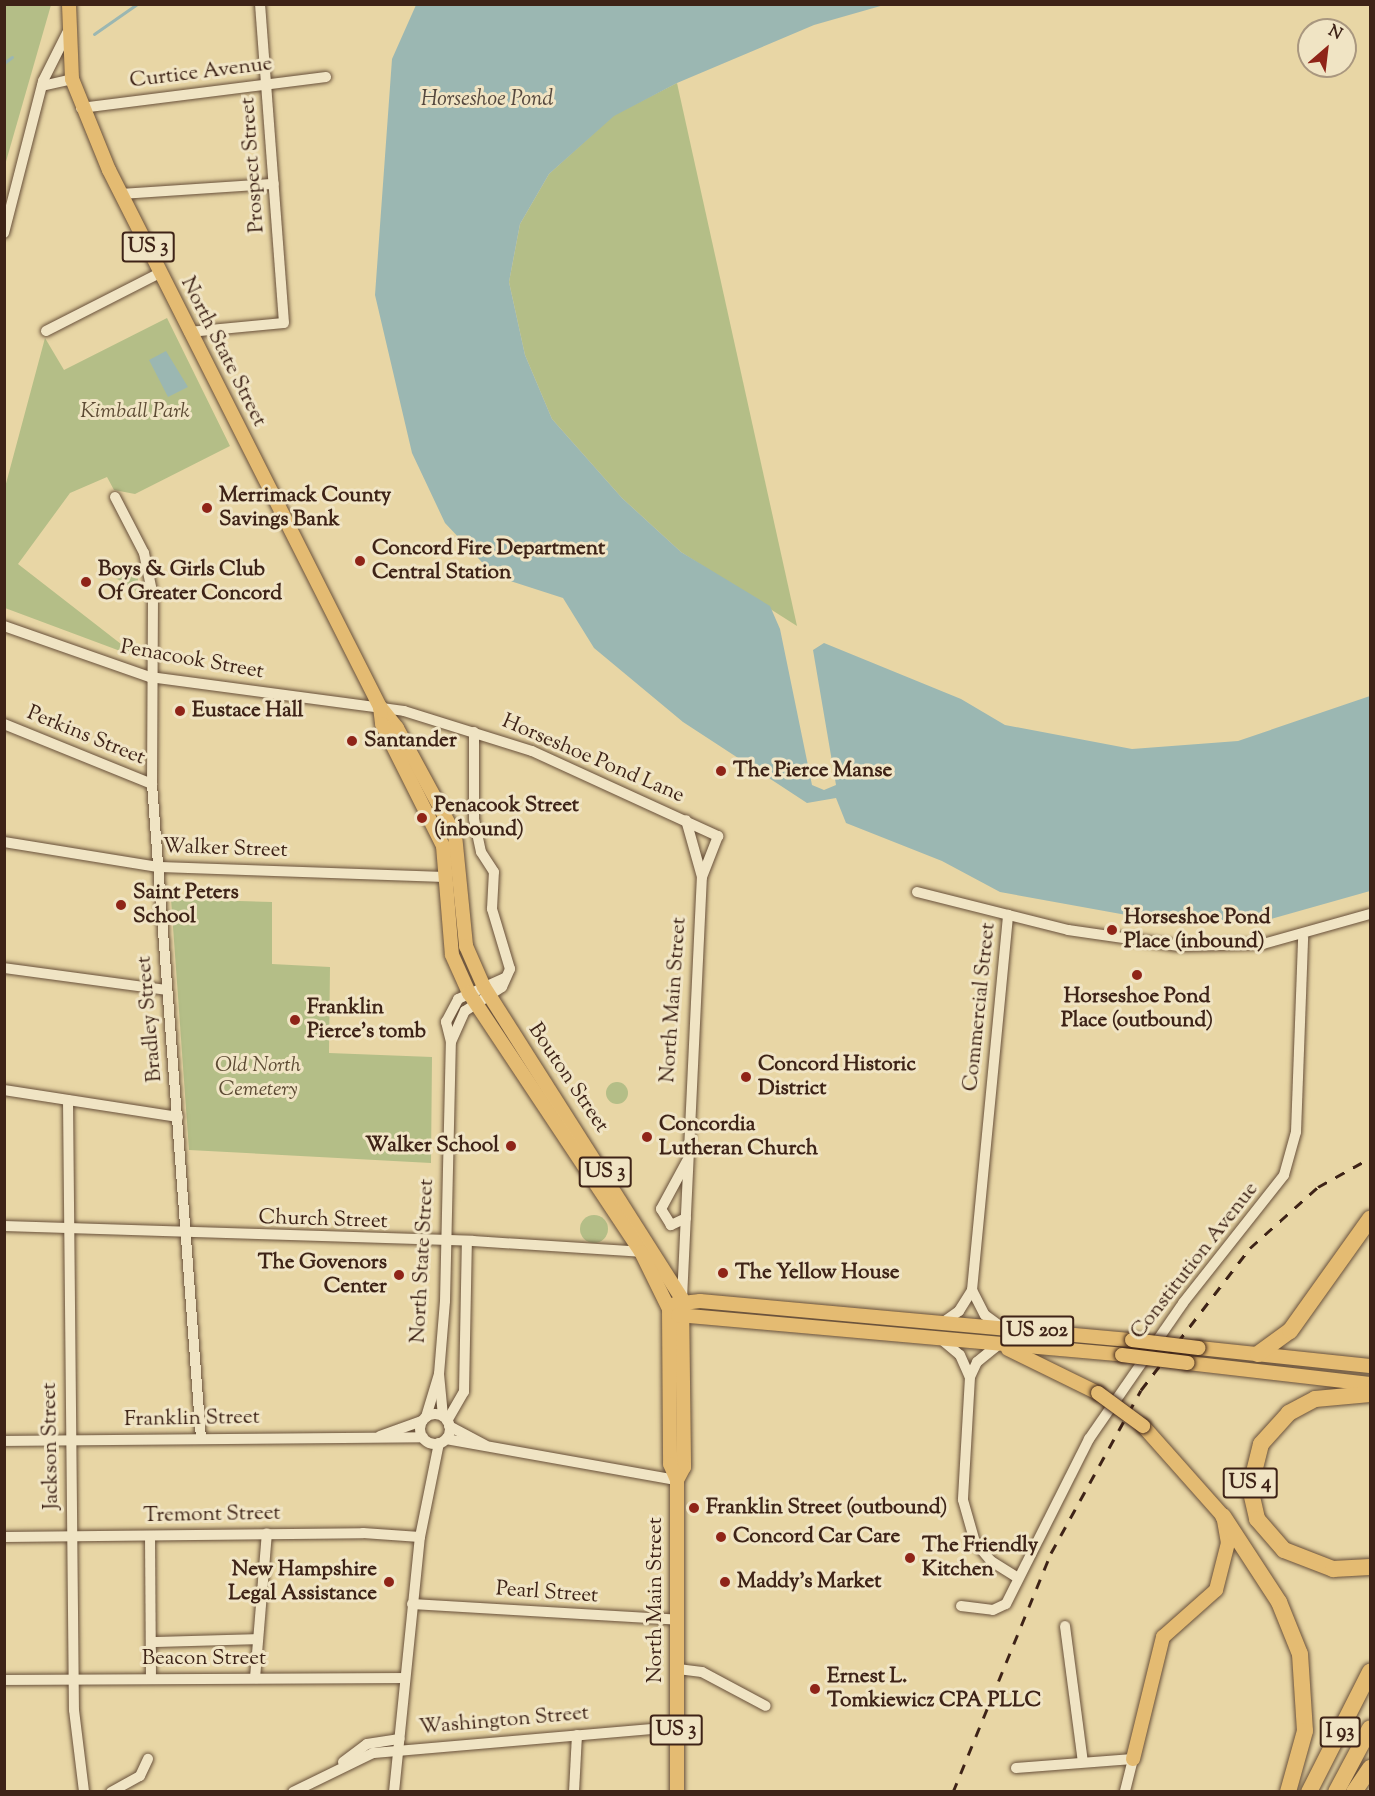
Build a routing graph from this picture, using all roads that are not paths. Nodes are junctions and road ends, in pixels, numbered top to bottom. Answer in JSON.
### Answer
{"nodes":[{"id":1,"x":69,"y":4,"type":"edge"},
{"id":2,"x":260,"y":4,"type":"edge"},
{"id":3,"x":68,"y":33,"type":"junction"},
{"id":4,"x":326,"y":77,"type":"dead end"},
{"id":5,"x":72,"y":79,"type":"junction"},
{"id":6,"x":267,"y":85,"type":"junction"},
{"id":7,"x":42,"y":86,"type":"junction"},
{"id":8,"x":81,"y":108,"type":"junction"},
{"id":9,"x":274,"y":184,"type":"junction"},
{"id":10,"x":122,"y":194,"type":"junction"},
{"id":11,"x":4,"y":233,"type":"edge"},
{"id":12,"x":160,"y":273,"type":"junction"},
{"id":13,"x":46,"y":331,"type":"dead end"},
{"id":14,"x":189,"y":332,"type":"junction"},
{"id":15,"x":115,"y":497,"type":"dead end"},
{"id":16,"x":4,"y":626,"type":"edge"},
{"id":17,"x":150,"y":677,"type":"junction"},
{"id":18,"x":380,"y":707,"type":"junction"},
{"id":19,"x":4,"y":724,"type":"edge"},
{"id":20,"x":474,"y":732,"type":"junction"},
{"id":21,"x":152,"y":784,"type":"junction"},
{"id":22,"x":686,"y":820,"type":"junction"},
{"id":23,"x":718,"y":836,"type":"joint"},
{"id":24,"x":4,"y":842,"type":"edge"},
{"id":25,"x":158,"y":867,"type":"junction"},
{"id":26,"x":447,"y":877,"type":"junction"},
{"id":27,"x":702,"y":878,"type":"junction"},
{"id":28,"x":917,"y":892,"type":"dead end"},
{"id":29,"x":1371,"y":914,"type":"edge"},
{"id":30,"x":1008,"y":915,"type":"junction"},
{"id":31,"x":1303,"y":937,"type":"junction"},
{"id":32,"x":4,"y":968,"type":"edge"},
{"id":33,"x":167,"y":990,"type":"junction"},
{"id":34,"x":487,"y":992,"type":"junction"},
{"id":35,"x":472,"y":999,"type":"junction"},
{"id":36,"x":4,"y":1090,"type":"edge"},
{"id":37,"x":68,"y":1100,"type":"junction"},
{"id":38,"x":178,"y":1117,"type":"junction"},
{"id":39,"x":687,"y":1161,"type":"junction"},
{"id":40,"x":686,"y":1218,"type":"junction"},
{"id":41,"x":1371,"y":1220,"type":"edge"},
{"id":42,"x":4,"y":1226,"type":"edge"},
{"id":43,"x":67,"y":1228,"type":"junction"},
{"id":44,"x":186,"y":1234,"type":"junction"},
{"id":45,"x":467,"y":1241,"type":"junction"},
{"id":46,"x":447,"y":1242,"type":"junction"},
{"id":47,"x":641,"y":1252,"type":"junction"},
{"id":48,"x":972,"y":1290,"type":"junction"},
{"id":49,"x":682,"y":1299,"type":"junction"},
{"id":50,"x":669,"y":1309,"type":"junction"},
{"id":51,"x":684,"y":1318,"type":"junction"},
{"id":52,"x":942,"y":1323,"type":"junction"},
{"id":53,"x":1004,"y":1328,"type":"junction"},
{"id":54,"x":942,"y":1340,"type":"junction"},
{"id":55,"x":998,"y":1345,"type":"junction"},
{"id":56,"x":1258,"y":1354,"type":"junction"},
{"id":57,"x":1371,"y":1366,"type":"edge"},
{"id":58,"x":439,"y":1374,"type":"junction"},
{"id":59,"x":970,"y":1377,"type":"junction"},
{"id":60,"x":1371,"y":1384,"type":"edge"},
{"id":61,"x":1371,"y":1394,"type":"edge"},
{"id":62,"x":424,"y":1419,"type":"junction"},
{"id":63,"x":446,"y":1421,"type":"junction"},
{"id":64,"x":380,"y":1436,"type":"junction"},
{"id":65,"x":201,"y":1438,"type":"junction"},
{"id":66,"x":424,"y":1438,"type":"junction"},
{"id":67,"x":71,"y":1440,"type":"junction"},
{"id":68,"x":4,"y":1441,"type":"edge"},
{"id":69,"x":442,"y":1441,"type":"junction"},
{"id":70,"x":485,"y":1445,"type":"junction"},
{"id":71,"x":429,"y":1473,"type":"junction"},
{"id":72,"x":677,"y":1480,"type":"junction"},
{"id":73,"x":1223,"y":1516,"type":"junction"},
{"id":74,"x":267,"y":1533,"type":"junction"},
{"id":75,"x":150,"y":1536,"type":"junction"},
{"id":76,"x":4,"y":1537,"type":"edge"},
{"id":77,"x":71,"y":1537,"type":"junction"},
{"id":78,"x":420,"y":1537,"type":"junction"},
{"id":79,"x":1371,"y":1566,"type":"edge"},
{"id":80,"x":1018,"y":1578,"type":"junction"},
{"id":81,"x":412,"y":1604,"type":"junction"},
{"id":82,"x":961,"y":1606,"type":"dead end"},
{"id":83,"x":679,"y":1620,"type":"junction"},
{"id":84,"x":1065,"y":1626,"type":"dead end"},
{"id":85,"x":257,"y":1639,"type":"junction"},
{"id":86,"x":152,"y":1642,"type":"junction"},
{"id":87,"x":678,"y":1669,"type":"junction"},
{"id":88,"x":1371,"y":1672,"type":"edge"},
{"id":89,"x":151,"y":1678,"type":"junction"},
{"id":90,"x":255,"y":1678,"type":"junction"},
{"id":91,"x":404,"y":1678,"type":"junction"},
{"id":92,"x":74,"y":1679,"type":"junction"},
{"id":93,"x":4,"y":1680,"type":"edge"},
{"id":94,"x":766,"y":1706,"type":"dead end"},
{"id":95,"x":676,"y":1727,"type":"junction"},
{"id":96,"x":1371,"y":1728,"type":"edge"},
{"id":97,"x":577,"y":1735,"type":"junction"},
{"id":98,"x":400,"y":1739,"type":"junction"},
{"id":99,"x":399,"y":1752,"type":"junction"},
{"id":100,"x":148,"y":1759,"type":"dead end"},
{"id":101,"x":1133,"y":1759,"type":"junction"},
{"id":102,"x":1083,"y":1762,"type":"junction"},
{"id":103,"x":338,"y":1766,"type":"junction"},
{"id":104,"x":1016,"y":1768,"type":"dead end"},
{"id":105,"x":1371,"y":1768,"type":"edge"},
{"id":106,"x":84,"y":1791,"type":"edge"},
{"id":107,"x":111,"y":1791,"type":"edge"},
{"id":108,"x":293,"y":1791,"type":"edge"},
{"id":109,"x":394,"y":1791,"type":"edge"},
{"id":110,"x":574,"y":1791,"type":"edge"},
{"id":111,"x":677,"y":1791,"type":"edge"},
{"id":112,"x":1125,"y":1791,"type":"edge"},
{"id":113,"x":1288,"y":1791,"type":"edge"},
{"id":114,"x":1308,"y":1791,"type":"edge"},
{"id":115,"x":1336,"y":1791,"type":"edge"},
{"id":116,"x":1354,"y":1791,"type":"edge"}],
"edges":[{"from":1,"to":3,"type":"main road","name":"North State Street","number":"US 3"},
{"from":2,"to":6,"type":"street","name":"Prospect Street"},
{"from":3,"to":5,"type":"main road","name":"North State Street","number":"US 3"},
{"from":3,"to":7,"type":"street"},
{"from":4,"to":6,"type":"street","name":"Curtice Avenue"},
{"from":5,"to":7,"type":"street"},
{"from":5,"to":8,"type":"main road","name":"North State Street","number":"US 3"},
{"from":6,"to":8,"type":"street","name":"Curtice Avenue"},
{"from":6,"to":9,"type":"street","name":"Prospect Street"},
{"from":7,"to":11,"type":"street"},
{"from":8,"to":10,"type":"main road","name":"North State Street","number":"US 3"},
{"from":9,"to":10,"type":"street"},
{"from":9,"to":14,"type":"street","name":"Prospect Street"},
{"from":10,"to":12,"type":"main road","name":"North State Street","number":"US 3"},
{"from":12,"to":13,"type":"street"},
{"from":12,"to":14,"type":"main road","name":"North State Street","number":"US 3"},
{"from":14,"to":18,"type":"main road","name":"North State Street","number":"US 3"},
{"from":15,"to":17,"type":"street","name":"Bradley Street"},
{"from":16,"to":17,"type":"street","name":"Penacook Street"},
{"from":17,"to":18,"type":"street","name":"Penacook Street"},
{"from":17,"to":21,"type":"street","name":"Bradley Street"},
{"from":18,"to":20,"type":"street","name":"Horseshoe Pond Lane"},
{"from":18,"to":26,"type":"main road","name":"North State Street","number":"US 3"},
{"from":18,"to":34,"type":"main road","name":"North State Street","number":"US 3"},
{"from":19,"to":21,"type":"street","name":"Perkins Street"},
{"from":20,"to":22,"type":"street","name":"Horseshoe Pond Lane"},
{"from":20,"to":34,"type":"street"},
{"from":21,"to":25,"type":"street","name":"Bradley Street"},
{"from":22,"to":23,"type":"street","name":"Horseshoe Pond Lane"},
{"from":22,"to":27,"type":"street","name":"North Main Street"},
{"from":23,"to":27,"type":"street","name":"North Main Street"},
{"from":24,"to":25,"type":"street","name":"Walker Street"},
{"from":25,"to":26,"type":"street","name":"Walker Street"},
{"from":25,"to":33,"type":"street","name":"Bradley Street"},
{"from":26,"to":35,"type":"main road","name":"North State Street","number":"US 3"},
{"from":27,"to":39,"type":"street","name":"North Main Street"},
{"from":28,"to":30,"type":"street"},
{"from":29,"to":31,"type":"street","name":"Commercial Street"},
{"from":30,"to":31,"type":"street","name":"Commercial Street"},
{"from":30,"to":48,"type":"street","name":"Commercial Street"},
{"from":31,"to":80,"type":"street","name":"Constitution Avenue"},
{"from":32,"to":33,"type":"street"},
{"from":33,"to":38,"type":"street","name":"Bradley Street"},
{"from":34,"to":35,"type":"street","name":"North State Street"},
{"from":34,"to":49,"type":"main road","name":"Bouton Street","number":"US 3"},
{"from":35,"to":46,"type":"street","name":"North State Street"},
{"from":35,"to":47,"type":"main road","name":"Bouton Street","number":"US 3"},
{"from":36,"to":37,"type":"street"},
{"from":37,"to":38,"type":"street"},
{"from":37,"to":43,"type":"street","name":"Jackson Street"},
{"from":38,"to":44,"type":"street","name":"Bradley Street"},
{"from":39,"to":40,"type":"street","name":"North Main Street"},
{"from":39,"to":40,"type":"street","name":"North Main Street"},
{"from":40,"to":49,"type":"street","name":"North Main Street"},
{"from":41,"to":56,"type":"highway"},
{"from":42,"to":43,"type":"street","name":"Church Street"},
{"from":43,"to":44,"type":"street","name":"Church Street"},
{"from":43,"to":67,"type":"street","name":"Jackson Street"},
{"from":44,"to":46,"type":"street","name":"Church Street"},
{"from":44,"to":65,"type":"street","name":"Bradley Street"},
{"from":45,"to":46,"type":"street","name":"Church Street"},
{"from":45,"to":47,"type":"street","name":"Church Street"},
{"from":45,"to":63,"type":"street"},
{"from":46,"to":58,"type":"street","name":"North State Street"},
{"from":47,"to":50,"type":"main road","name":"Bouton Street","number":"US 3"},
{"from":48,"to":52,"type":"street"},
{"from":48,"to":53,"type":"street"},
{"from":49,"to":50,"type":"main road"},
{"from":49,"to":51,"type":"main road","name":"Bouton Street","number":"US 3"},
{"from":49,"to":52,"type":"main road","number":"US 202"},
{"from":50,"to":51,"type":"main road","number":"US 202"},
{"from":50,"to":72,"type":"main road","name":"North Main Street","number":"US 3"},
{"from":51,"to":54,"type":"main road","number":"US 202"},
{"from":51,"to":72,"type":"main road","name":"North Main Street","number":"US 3"},
{"from":52,"to":53,"type":"main road","number":"US 202"},
{"from":53,"to":56,"type":"main road","number":"US 202","bridge":true},
{"from":54,"to":55,"type":"main road","number":"US 202"},
{"from":54,"to":59,"type":"street"},
{"from":55,"to":59,"type":"street"},
{"from":55,"to":60,"type":"main road","number":"US 202","bridge":true},
{"from":55,"to":73,"type":"main road","bridge":true},
{"from":56,"to":57,"type":"main road","number":"US 202"},
{"from":58,"to":62,"type":"street","name":"North State Street"},
{"from":58,"to":63,"type":"street","name":"North State Street"},
{"from":59,"to":80,"type":"street"},
{"from":61,"to":79,"type":"highway","number":"US 4"},
{"from":62,"to":63,"type":"street","name":"Franklin Street"},
{"from":62,"to":64,"type":"street","name":"Franklin Street"},
{"from":62,"to":66,"type":"street"},
{"from":63,"to":69,"type":"street"},
{"from":63,"to":70,"type":"street"},
{"from":64,"to":65,"type":"street","name":"Franklin Street"},
{"from":64,"to":66,"type":"street","name":"Franklin Street"},
{"from":65,"to":67,"type":"street","name":"Franklin Street"},
{"from":66,"to":69,"type":"street","name":"Franklin Street"},
{"from":66,"to":71,"type":"street"},
{"from":67,"to":68,"type":"street","name":"Franklin Street"},
{"from":67,"to":77,"type":"street","name":"Jackson Street"},
{"from":69,"to":70,"type":"street"},
{"from":69,"to":71,"type":"street"},
{"from":70,"to":72,"type":"street"},
{"from":71,"to":78,"type":"street"},
{"from":72,"to":83,"type":"main road","name":"North Main Street","number":"US 3"},
{"from":73,"to":101,"type":"main road"},
{"from":73,"to":113,"type":"highway"},
{"from":74,"to":75,"type":"street","name":"Tremont Street"},
{"from":74,"to":78,"type":"street","name":"Tremont Street"},
{"from":74,"to":85,"type":"street"},
{"from":75,"to":77,"type":"street","name":"Tremont Street"},
{"from":75,"to":86,"type":"street"},
{"from":76,"to":77,"type":"street","name":"Tremont Street"},
{"from":77,"to":92,"type":"street","name":"Jackson Street"},
{"from":78,"to":81,"type":"street"},
{"from":80,"to":82,"type":"street","name":"Constitution Avenue"},
{"from":81,"to":83,"type":"street","name":"Pearl Street"},
{"from":81,"to":91,"type":"street"},
{"from":83,"to":87,"type":"main road","name":"North Main Street","number":"US 3"},
{"from":84,"to":102,"type":"street"},
{"from":85,"to":86,"type":"street"},
{"from":85,"to":90,"type":"street"},
{"from":86,"to":89,"type":"street"},
{"from":87,"to":94,"type":"street"},
{"from":87,"to":95,"type":"main road","name":"North Main Street","number":"US 3"},
{"from":88,"to":114,"type":"highway","number":"I 93"},
{"from":89,"to":90,"type":"street","name":"Beacon Street"},
{"from":89,"to":92,"type":"street","name":"Beacon Street"},
{"from":90,"to":91,"type":"street","name":"Beacon Street"},
{"from":91,"to":98,"type":"street"},
{"from":92,"to":93,"type":"street","name":"Beacon Street"},
{"from":92,"to":106,"type":"street","name":"Jackson Street"},
{"from":95,"to":97,"type":"street","name":"Washington Street"},
{"from":95,"to":111,"type":"main road","name":"North Main Street","number":"US 3"},
{"from":96,"to":115,"type":"highway","number":"I 93"},
{"from":97,"to":99,"type":"street","name":"Washington Street"},
{"from":97,"to":110,"type":"street"},
{"from":98,"to":99,"type":"street"},
{"from":98,"to":103,"type":"street","name":"Washington Street"},
{"from":99,"to":103,"type":"street","name":"Washington Street"},
{"from":99,"to":109,"type":"street"},
{"from":100,"to":107,"type":"street"},
{"from":101,"to":102,"type":"street"},
{"from":101,"to":112,"type":"street"},
{"from":102,"to":104,"type":"street"},
{"from":103,"to":108,"type":"street","name":"Washington Street"},
{"from":105,"to":116,"type":"highway"}]}
